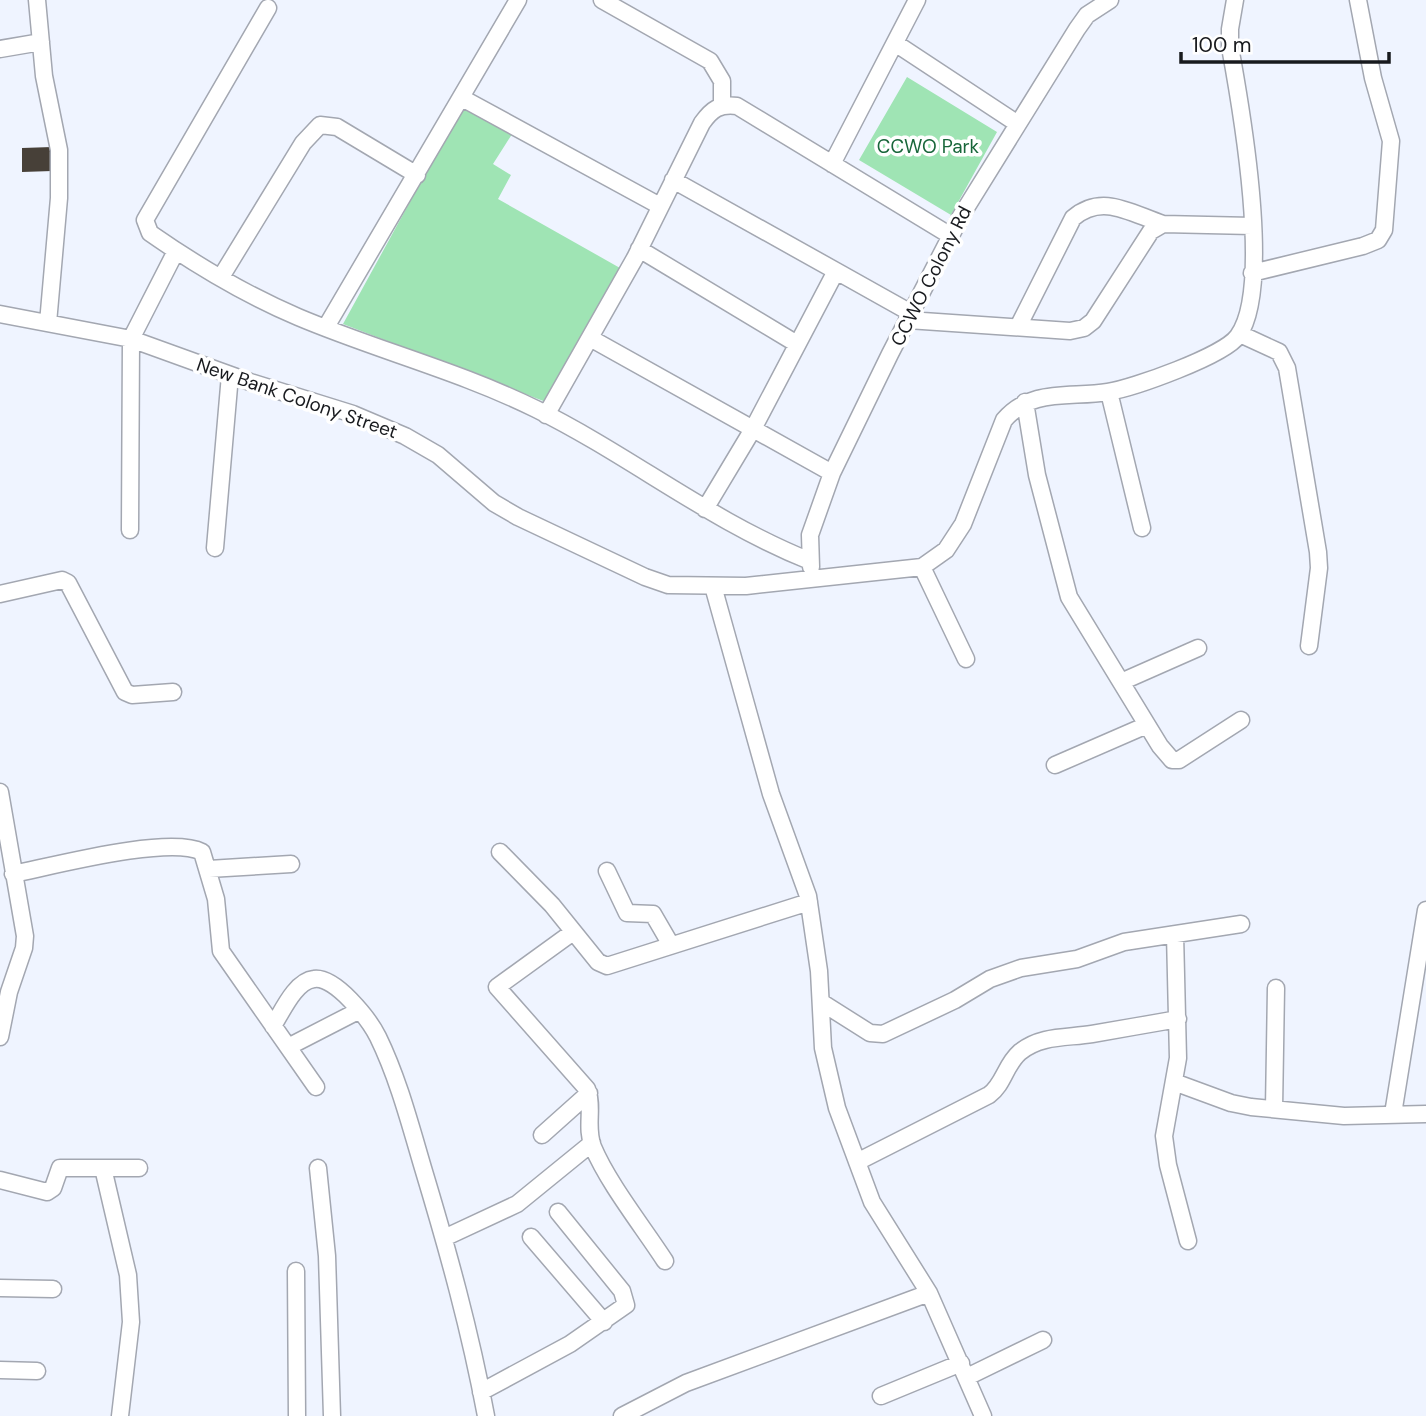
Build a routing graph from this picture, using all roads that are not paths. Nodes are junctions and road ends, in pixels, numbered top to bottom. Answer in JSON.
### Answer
{"nodes":[{"id":1,"x":37,"y":0,"type":"edge"},
{"id":2,"x":518,"y":0,"type":"edge"},
{"id":3,"x":602,"y":0,"type":"edge"},
{"id":4,"x":917,"y":0,"type":"edge"},
{"id":5,"x":1236,"y":0,"type":"edge"},
{"id":6,"x":1358,"y":0,"type":"edge"},
{"id":7,"x":1101,"y":2,"type":"edge"},
{"id":8,"x":268,"y":8,"type":"dead end"},
{"id":9,"x":41,"y":42,"type":"junction"},
{"id":10,"x":895,"y":43,"type":"junction"},
{"id":11,"x":0,"y":49,"type":"edge"},
{"id":12,"x":462,"y":98,"type":"junction"},
{"id":13,"x":722,"y":104,"type":"junction"},
{"id":14,"x":1018,"y":124,"type":"junction"},
{"id":15,"x":832,"y":164,"type":"junction"},
{"id":16,"x":417,"y":176,"type":"junction"},
{"id":17,"x":673,"y":180,"type":"junction"},
{"id":18,"x":660,"y":206,"type":"junction"},
{"id":19,"x":1163,"y":224,"type":"junction"},
{"id":20,"x":1252,"y":226,"type":"junction"},
{"id":21,"x":951,"y":236,"type":"junction"},
{"id":22,"x":639,"y":249,"type":"junction"},
{"id":23,"x":176,"y":251,"type":"junction"},
{"id":24,"x":835,"y":271,"type":"junction"},
{"id":25,"x":1252,"y":273,"type":"junction"},
{"id":26,"x":221,"y":277,"type":"junction"},
{"id":27,"x":0,"y":314,"type":"edge"},
{"id":28,"x":910,"y":317,"type":"junction"},
{"id":29,"x":48,"y":323,"type":"junction"},
{"id":30,"x":326,"y":327,"type":"junction"},
{"id":31,"x":1018,"y":327,"type":"junction"},
{"id":32,"x":1240,"y":334,"type":"junction"},
{"id":33,"x":590,"y":338,"type":"junction"},
{"id":34,"x":131,"y":339,"type":"junction"},
{"id":35,"x":797,"y":344,"type":"junction"},
{"id":36,"x":230,"y":375,"type":"junction"},
{"id":37,"x":1109,"y":392,"type":"junction"},
{"id":38,"x":1025,"y":402,"type":"junction"},
{"id":39,"x":547,"y":415,"type":"junction"},
{"id":40,"x":753,"y":429,"type":"junction"},
{"id":41,"x":832,"y":473,"type":"junction"},
{"id":42,"x":705,"y":509,"type":"junction"},
{"id":43,"x":1142,"y":528,"type":"dead end"},
{"id":44,"x":130,"y":530,"type":"dead end"},
{"id":45,"x":215,"y":548,"type":"dead end"},
{"id":46,"x":810,"y":561,"type":"junction"},
{"id":47,"x":922,"y":567,"type":"junction"},
{"id":48,"x":813,"y":580,"type":"junction"},
{"id":49,"x":713,"y":586,"type":"junction"},
{"id":50,"x":0,"y":594,"type":"edge"},
{"id":51,"x":1309,"y":646,"type":"dead end"},
{"id":52,"x":1198,"y":648,"type":"dead end"},
{"id":53,"x":966,"y":659,"type":"dead end"},
{"id":54,"x":1121,"y":682,"type":"junction"},
{"id":55,"x":173,"y":692,"type":"dead end"},
{"id":56,"x":1241,"y":720,"type":"dead end"},
{"id":57,"x":1147,"y":725,"type":"junction"},
{"id":58,"x":1055,"y":765,"type":"dead end"},
{"id":59,"x":0,"y":792,"type":"edge"},
{"id":60,"x":500,"y":852,"type":"dead end"},
{"id":61,"x":291,"y":864,"type":"dead end"},
{"id":62,"x":8,"y":865,"type":"edge"},
{"id":63,"x":209,"y":869,"type":"junction"},
{"id":64,"x":607,"y":872,"type":"dead end"},
{"id":65,"x":809,"y":902,"type":"junction"},
{"id":66,"x":1426,"y":910,"type":"edge"},
{"id":67,"x":1241,"y":924,"type":"dead end"},
{"id":68,"x":573,"y":932,"type":"junction"},
{"id":69,"x":1175,"y":934,"type":"junction"},
{"id":70,"x":671,"y":945,"type":"junction"},
{"id":71,"x":1276,"y":988,"type":"dead end"},
{"id":72,"x":5,"y":993,"type":"edge"},
{"id":73,"x":821,"y":1002,"type":"junction"},
{"id":74,"x":358,"y":1011,"type":"junction"},
{"id":75,"x":1178,"y":1019,"type":"junction"},
{"id":76,"x":273,"y":1026,"type":"junction"},
{"id":77,"x":0,"y":1037,"type":"edge"},
{"id":78,"x":288,"y":1047,"type":"junction"},
{"id":79,"x":1174,"y":1082,"type":"junction"},
{"id":80,"x":316,"y":1087,"type":"dead end"},
{"id":81,"x":589,"y":1094,"type":"junction"},
{"id":82,"x":1274,"y":1109,"type":"junction"},
{"id":83,"x":1393,"y":1114,"type":"junction"},
{"id":84,"x":1426,"y":1114,"type":"edge"},
{"id":85,"x":542,"y":1135,"type":"dead end"},
{"id":86,"x":592,"y":1143,"type":"junction"},
{"id":87,"x":857,"y":1162,"type":"junction"},
{"id":88,"x":103,"y":1168,"type":"junction"},
{"id":89,"x":139,"y":1168,"type":"dead end"},
{"id":90,"x":317,"y":1168,"type":"dead end"},
{"id":91,"x":0,"y":1180,"type":"edge"},
{"id":92,"x":558,"y":1212,"type":"dead end"},
{"id":93,"x":531,"y":1237,"type":"dead end"},
{"id":94,"x":444,"y":1238,"type":"junction"},
{"id":95,"x":1188,"y":1241,"type":"dead end"},
{"id":96,"x":665,"y":1261,"type":"dead end"},
{"id":97,"x":296,"y":1271,"type":"dead end"},
{"id":98,"x":0,"y":1288,"type":"edge"},
{"id":99,"x":52,"y":1289,"type":"dead end"},
{"id":100,"x":929,"y":1293,"type":"junction"},
{"id":101,"x":604,"y":1322,"type":"junction"},
{"id":102,"x":1043,"y":1340,"type":"dead end"},
{"id":103,"x":0,"y":1370,"type":"edge"},
{"id":104,"x":964,"y":1370,"type":"junction"},
{"id":105,"x":37,"y":1371,"type":"dead end"},
{"id":106,"x":481,"y":1392,"type":"junction"},
{"id":107,"x":881,"y":1396,"type":"dead end"},
{"id":108,"x":120,"y":1416,"type":"edge"},
{"id":109,"x":297,"y":1416,"type":"edge"},
{"id":110,"x":332,"y":1416,"type":"edge"},
{"id":111,"x":486,"y":1416,"type":"edge"},
{"id":112,"x":622,"y":1416,"type":"edge"},
{"id":113,"x":983,"y":1416,"type":"edge"}],
"edges":[{"from":1,"to":9,"type":"street"},
{"from":2,"to":12,"type":"street"},
{"from":3,"to":13,"type":"street"},
{"from":4,"to":10,"type":"street"},
{"from":5,"to":20,"type":"street"},
{"from":6,"to":25,"type":"street"},
{"from":7,"to":14,"type":"street","name":"CCWO Colony Rd"},
{"from":8,"to":23,"type":"street"},
{"from":9,"to":11,"type":"street"},
{"from":9,"to":29,"type":"street"},
{"from":10,"to":14,"type":"street"},
{"from":10,"to":15,"type":"street"},
{"from":12,"to":16,"type":"street"},
{"from":12,"to":18,"type":"street"},
{"from":13,"to":15,"type":"street"},
{"from":13,"to":17,"type":"street"},
{"from":14,"to":21,"type":"street","name":"CCWO Colony Rd"},
{"from":15,"to":21,"type":"street"},
{"from":16,"to":26,"type":"street"},
{"from":16,"to":30,"type":"street"},
{"from":17,"to":18,"type":"street"},
{"from":17,"to":24,"type":"street"},
{"from":18,"to":22,"type":"street"},
{"from":19,"to":20,"type":"street"},
{"from":19,"to":31,"type":"street"},
{"from":19,"to":31,"type":"street"},
{"from":20,"to":25,"type":"street"},
{"from":21,"to":28,"type":"street","name":"CCWO Colony Rd"},
{"from":22,"to":33,"type":"street"},
{"from":22,"to":35,"type":"street"},
{"from":23,"to":26,"type":"street"},
{"from":23,"to":34,"type":"street"},
{"from":24,"to":28,"type":"street"},
{"from":24,"to":35,"type":"street"},
{"from":25,"to":32,"type":"street"},
{"from":26,"to":30,"type":"street"},
{"from":27,"to":29,"type":"street","name":"New Bank Colony Street"},
{"from":28,"to":31,"type":"street"},
{"from":28,"to":41,"type":"street","name":"CCWO Colony Rd"},
{"from":29,"to":34,"type":"street","name":"New Bank Colony Street"},
{"from":30,"to":39,"type":"street"},
{"from":32,"to":37,"type":"street"},
{"from":32,"to":51,"type":"street"},
{"from":33,"to":39,"type":"street"},
{"from":33,"to":40,"type":"street"},
{"from":34,"to":36,"type":"street","name":"New Bank Colony Street"},
{"from":34,"to":44,"type":"street"},
{"from":35,"to":40,"type":"street"},
{"from":36,"to":45,"type":"street"},
{"from":36,"to":49,"type":"street","name":"New Bank Colony Street"},
{"from":37,"to":38,"type":"street"},
{"from":37,"to":43,"type":"street"},
{"from":38,"to":47,"type":"street"},
{"from":38,"to":54,"type":"street"},
{"from":39,"to":42,"type":"street"},
{"from":40,"to":41,"type":"street"},
{"from":40,"to":42,"type":"street"},
{"from":41,"to":46,"type":"street","name":"CCWO Colony Rd"},
{"from":42,"to":46,"type":"street"},
{"from":46,"to":48,"type":"street","name":"CCWO Colony Rd"},
{"from":47,"to":48,"type":"street","name":"New Bank Colony Street"},
{"from":47,"to":53,"type":"street"},
{"from":48,"to":49,"type":"street","name":"New Bank Colony Street"},
{"from":49,"to":65,"type":"street"},
{"from":50,"to":55,"type":"street"},
{"from":52,"to":54,"type":"street"},
{"from":54,"to":57,"type":"street"},
{"from":56,"to":57,"type":"street"},
{"from":57,"to":58,"type":"street"},
{"from":59,"to":62,"type":"street"},
{"from":60,"to":68,"type":"street"},
{"from":61,"to":63,"type":"street"},
{"from":62,"to":63,"type":"street"},
{"from":62,"to":72,"type":"street"},
{"from":63,"to":76,"type":"street"},
{"from":64,"to":70,"type":"street"},
{"from":65,"to":70,"type":"street"},
{"from":65,"to":73,"type":"street"},
{"from":66,"to":83,"type":"street"},
{"from":67,"to":69,"type":"street"},
{"from":68,"to":70,"type":"street"},
{"from":68,"to":81,"type":"street"},
{"from":69,"to":73,"type":"street"},
{"from":69,"to":75,"type":"street"},
{"from":71,"to":82,"type":"street"},
{"from":72,"to":77,"type":"street"},
{"from":73,"to":87,"type":"street"},
{"from":74,"to":76,"type":"street"},
{"from":74,"to":78,"type":"street"},
{"from":74,"to":94,"type":"street"},
{"from":75,"to":79,"type":"street"},
{"from":75,"to":87,"type":"street"},
{"from":76,"to":78,"type":"street"},
{"from":78,"to":80,"type":"street"},
{"from":79,"to":82,"type":"street"},
{"from":79,"to":95,"type":"street"},
{"from":81,"to":85,"type":"street"},
{"from":81,"to":86,"type":"street"},
{"from":82,"to":83,"type":"street"},
{"from":83,"to":84,"type":"street"},
{"from":86,"to":94,"type":"street"},
{"from":86,"to":96,"type":"street"},
{"from":87,"to":100,"type":"street"},
{"from":88,"to":89,"type":"street"},
{"from":88,"to":91,"type":"street"},
{"from":88,"to":108,"type":"street"},
{"from":90,"to":110,"type":"street"},
{"from":92,"to":101,"type":"street"},
{"from":93,"to":101,"type":"street"},
{"from":94,"to":106,"type":"street"},
{"from":97,"to":109,"type":"street"},
{"from":98,"to":99,"type":"street"},
{"from":100,"to":104,"type":"street"},
{"from":100,"to":112,"type":"street"},
{"from":101,"to":106,"type":"street"},
{"from":102,"to":104,"type":"street"},
{"from":103,"to":105,"type":"street"},
{"from":104,"to":107,"type":"street"},
{"from":104,"to":113,"type":"street"},
{"from":106,"to":111,"type":"street"}]}
